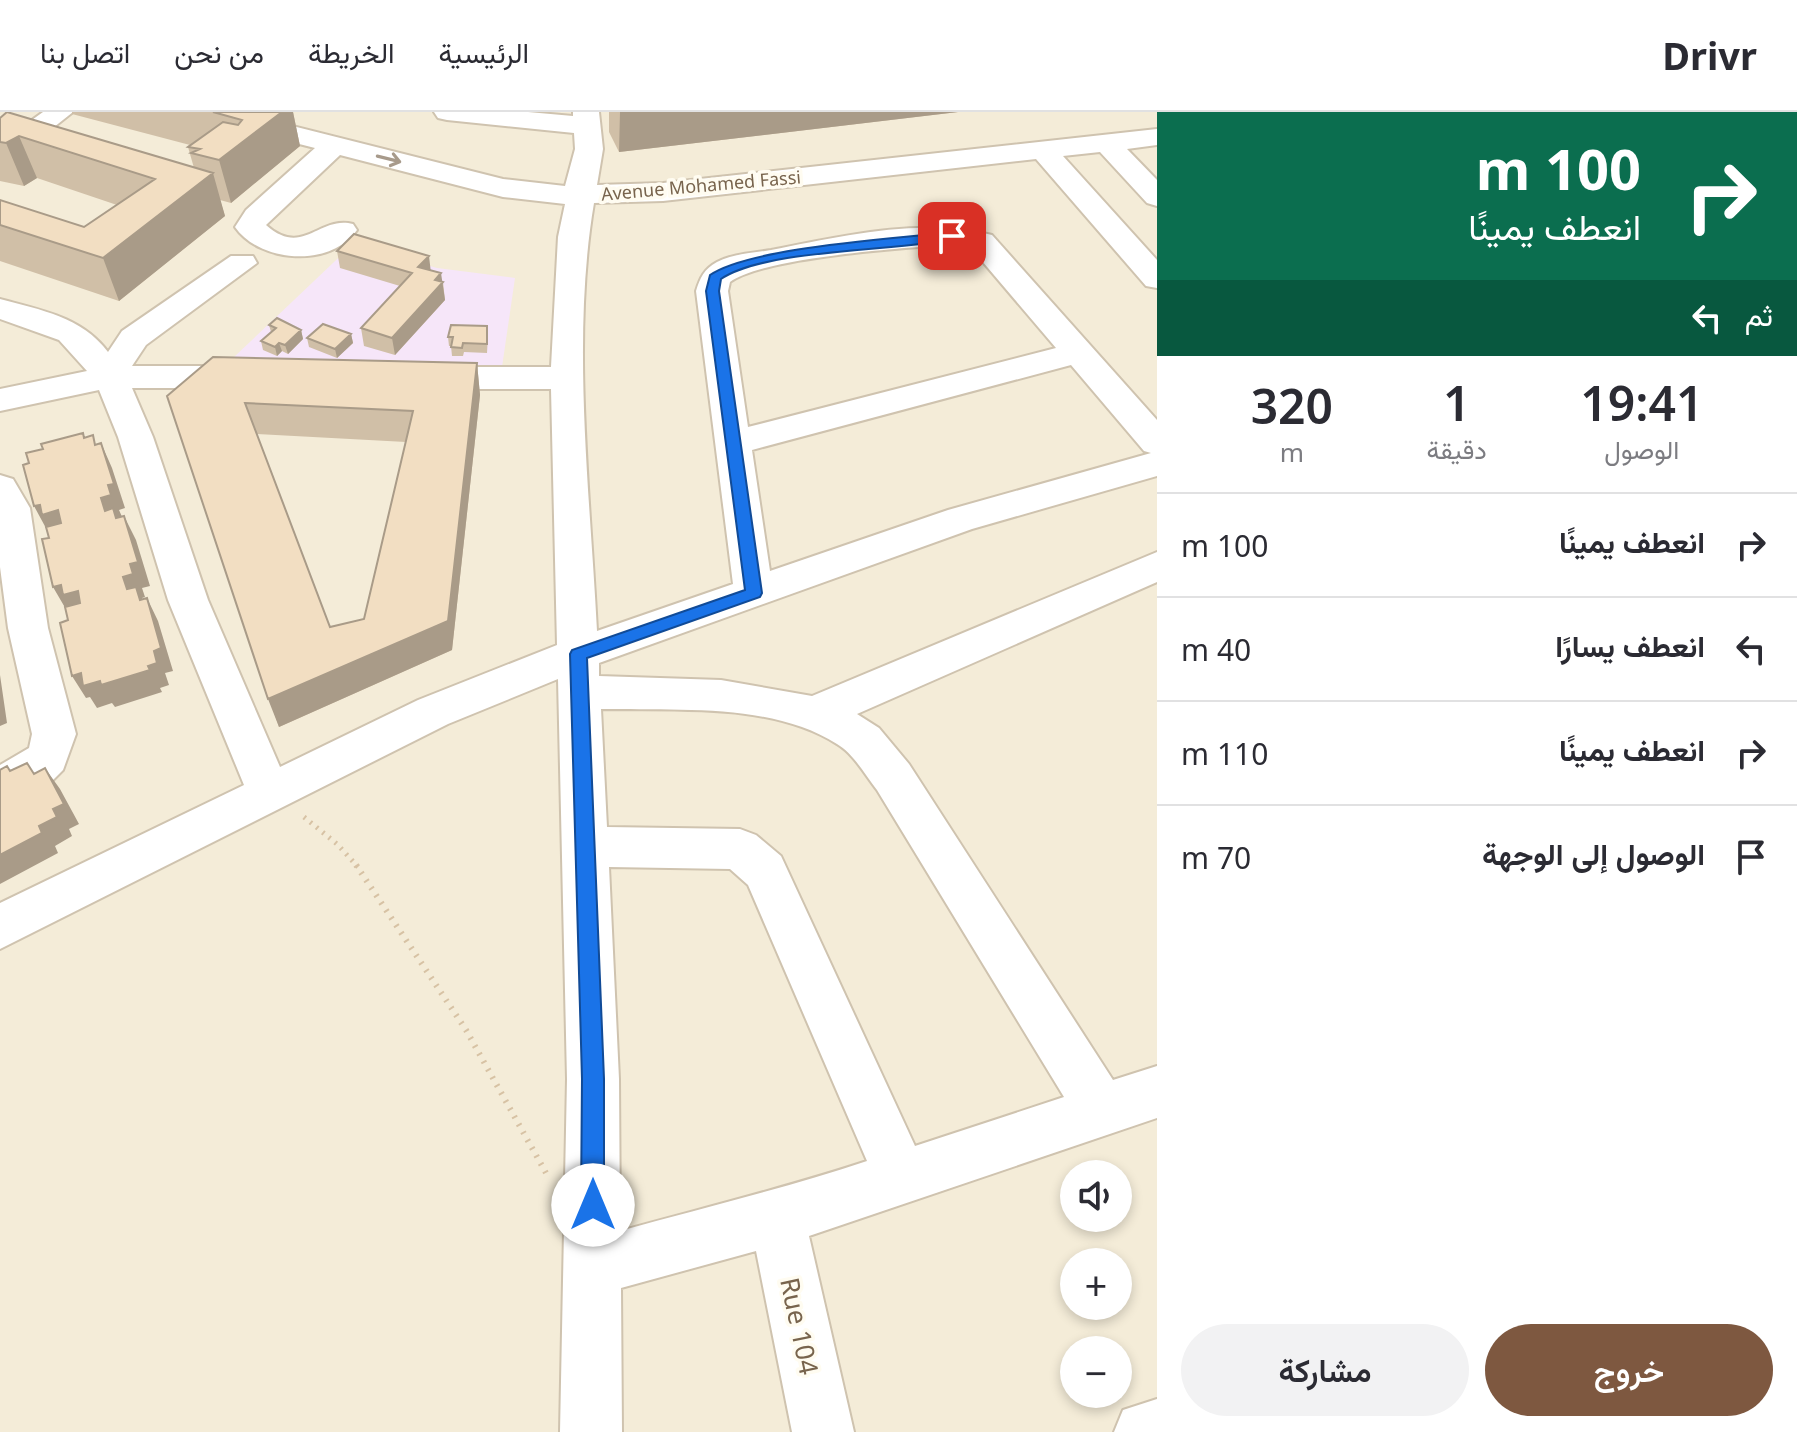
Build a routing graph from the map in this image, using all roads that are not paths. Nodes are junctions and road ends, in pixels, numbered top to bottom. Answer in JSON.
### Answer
{"nodes":[{"id":1,"x":60,"y":112,"type":"edge"},
{"id":2,"x":205,"y":112,"type":"edge"},
{"id":3,"x":292,"y":112,"type":"edge"},
{"id":4,"x":447,"y":112,"type":"edge"},
{"id":5,"x":1157,"y":118,"type":"edge"},
{"id":6,"x":586,"y":119,"type":"edge"},
{"id":7,"x":1157,"y":137,"type":"edge"},
{"id":8,"x":1106,"y":142,"type":"junction"},
{"id":9,"x":335,"y":145,"type":"junction"},
{"id":10,"x":5,"y":149,"type":"edge"},
{"id":11,"x":1042,"y":149,"type":"junction"},
{"id":12,"x":42,"y":154,"type":"edge"},
{"id":13,"x":582,"y":183,"type":"junction"},
{"id":14,"x":1157,"y":197,"type":"edge"},
{"id":15,"x":342,"y":230,"type":"dead end"},
{"id":16,"x":242,"y":263,"type":"dead end"},
{"id":17,"x":1157,"y":279,"type":"edge"},
{"id":18,"x":0,"y":309,"type":"edge"},
{"id":19,"x":1077,"y":353,"type":"junction"},
{"id":20,"x":108,"y":377,"type":"junction"},
{"id":21,"x":278,"y":378,"type":"edge"},
{"id":22,"x":386,"y":378,"type":"edge"},
{"id":23,"x":570,"y":378,"type":"junction"},
{"id":24,"x":0,"y":400,"type":"edge"},
{"id":25,"x":733,"y":443,"type":"junction"},
{"id":26,"x":1157,"y":443,"type":"edge"},
{"id":27,"x":1157,"y":464,"type":"edge"},
{"id":28,"x":0,"y":488,"type":"edge"},
{"id":29,"x":1157,"y":566,"type":"edge"},
{"id":30,"x":754,"y":593,"type":"junction"},
{"id":31,"x":579,"y":673,"type":"junction"},
{"id":32,"x":814,"y":714,"type":"junction"},
{"id":33,"x":0,"y":786,"type":"edge"},
{"id":34,"x":270,"y":794,"type":"junction"},
{"id":35,"x":585,"y":847,"type":"junction"},
{"id":36,"x":0,"y":927,"type":"edge"},
{"id":37,"x":1157,"y":1092,"type":"edge"},
{"id":38,"x":1102,"y":1110,"type":"junction"},
{"id":39,"x":902,"y":1178,"type":"junction"},
{"id":40,"x":777,"y":1219,"type":"junction"},
{"id":41,"x":593,"y":1267,"type":"junction"},
{"id":42,"x":1157,"y":1430,"type":"edge"},
{"id":43,"x":591,"y":1432,"type":"edge"},
{"id":44,"x":823,"y":1432,"type":"edge"},
{"id":45,"x":1145,"y":1432,"type":"edge"}],
"edges":[{"from":1,"to":10,"type":"street"},
{"from":2,"to":9,"type":"street","name":"Avenue Mohamed Fassi"},
{"from":3,"to":13,"type":"street","name":"Avenue Mohamed Fassi"},
{"from":4,"to":6,"type":"street"},
{"from":5,"to":13,"type":"street","name":"Avenue Mohamed Fassi"},
{"from":6,"to":13,"type":"street"},
{"from":7,"to":8,"type":"street","name":"Avenue Mohamed Fassi"},
{"from":8,"to":11,"type":"street","name":"Avenue Mohamed Fassi"},
{"from":8,"to":14,"type":"street"},
{"from":9,"to":13,"type":"street","name":"Avenue Mohamed Fassi","one_way":true},
{"from":9,"to":15,"type":"street"},
{"from":10,"to":12,"type":"street"},
{"from":11,"to":13,"type":"street","name":"Avenue Mohamed Fassi"},
{"from":11,"to":17,"type":"street"},
{"from":13,"to":23,"type":"street"},
{"from":16,"to":20,"type":"street"},
{"from":18,"to":20,"type":"street"},
{"from":19,"to":25,"type":"street"},
{"from":19,"to":25,"type":"street"},
{"from":19,"to":26,"type":"street"},
{"from":20,"to":21,"type":"street"},
{"from":20,"to":24,"type":"street"},
{"from":20,"to":34,"type":"street"},
{"from":22,"to":23,"type":"street"},
{"from":23,"to":31,"type":"street"},
{"from":25,"to":30,"type":"street"},
{"from":27,"to":30,"type":"street"},
{"from":28,"to":33,"type":"street"},
{"from":29,"to":32,"type":"street"},
{"from":30,"to":31,"type":"street"},
{"from":31,"to":32,"type":"street"},
{"from":31,"to":34,"type":"street"},
{"from":31,"to":35,"type":"street"},
{"from":32,"to":38,"type":"street"},
{"from":34,"to":36,"type":"street"},
{"from":35,"to":39,"type":"street"},
{"from":35,"to":41,"type":"street"},
{"from":37,"to":38,"type":"street"},
{"from":38,"to":39,"type":"street"},
{"from":39,"to":40,"type":"street"},
{"from":40,"to":41,"type":"street"},
{"from":40,"to":44,"type":"street","name":"Rue 104"},
{"from":41,"to":43,"type":"street"},
{"from":42,"to":45,"type":"street"}]}
